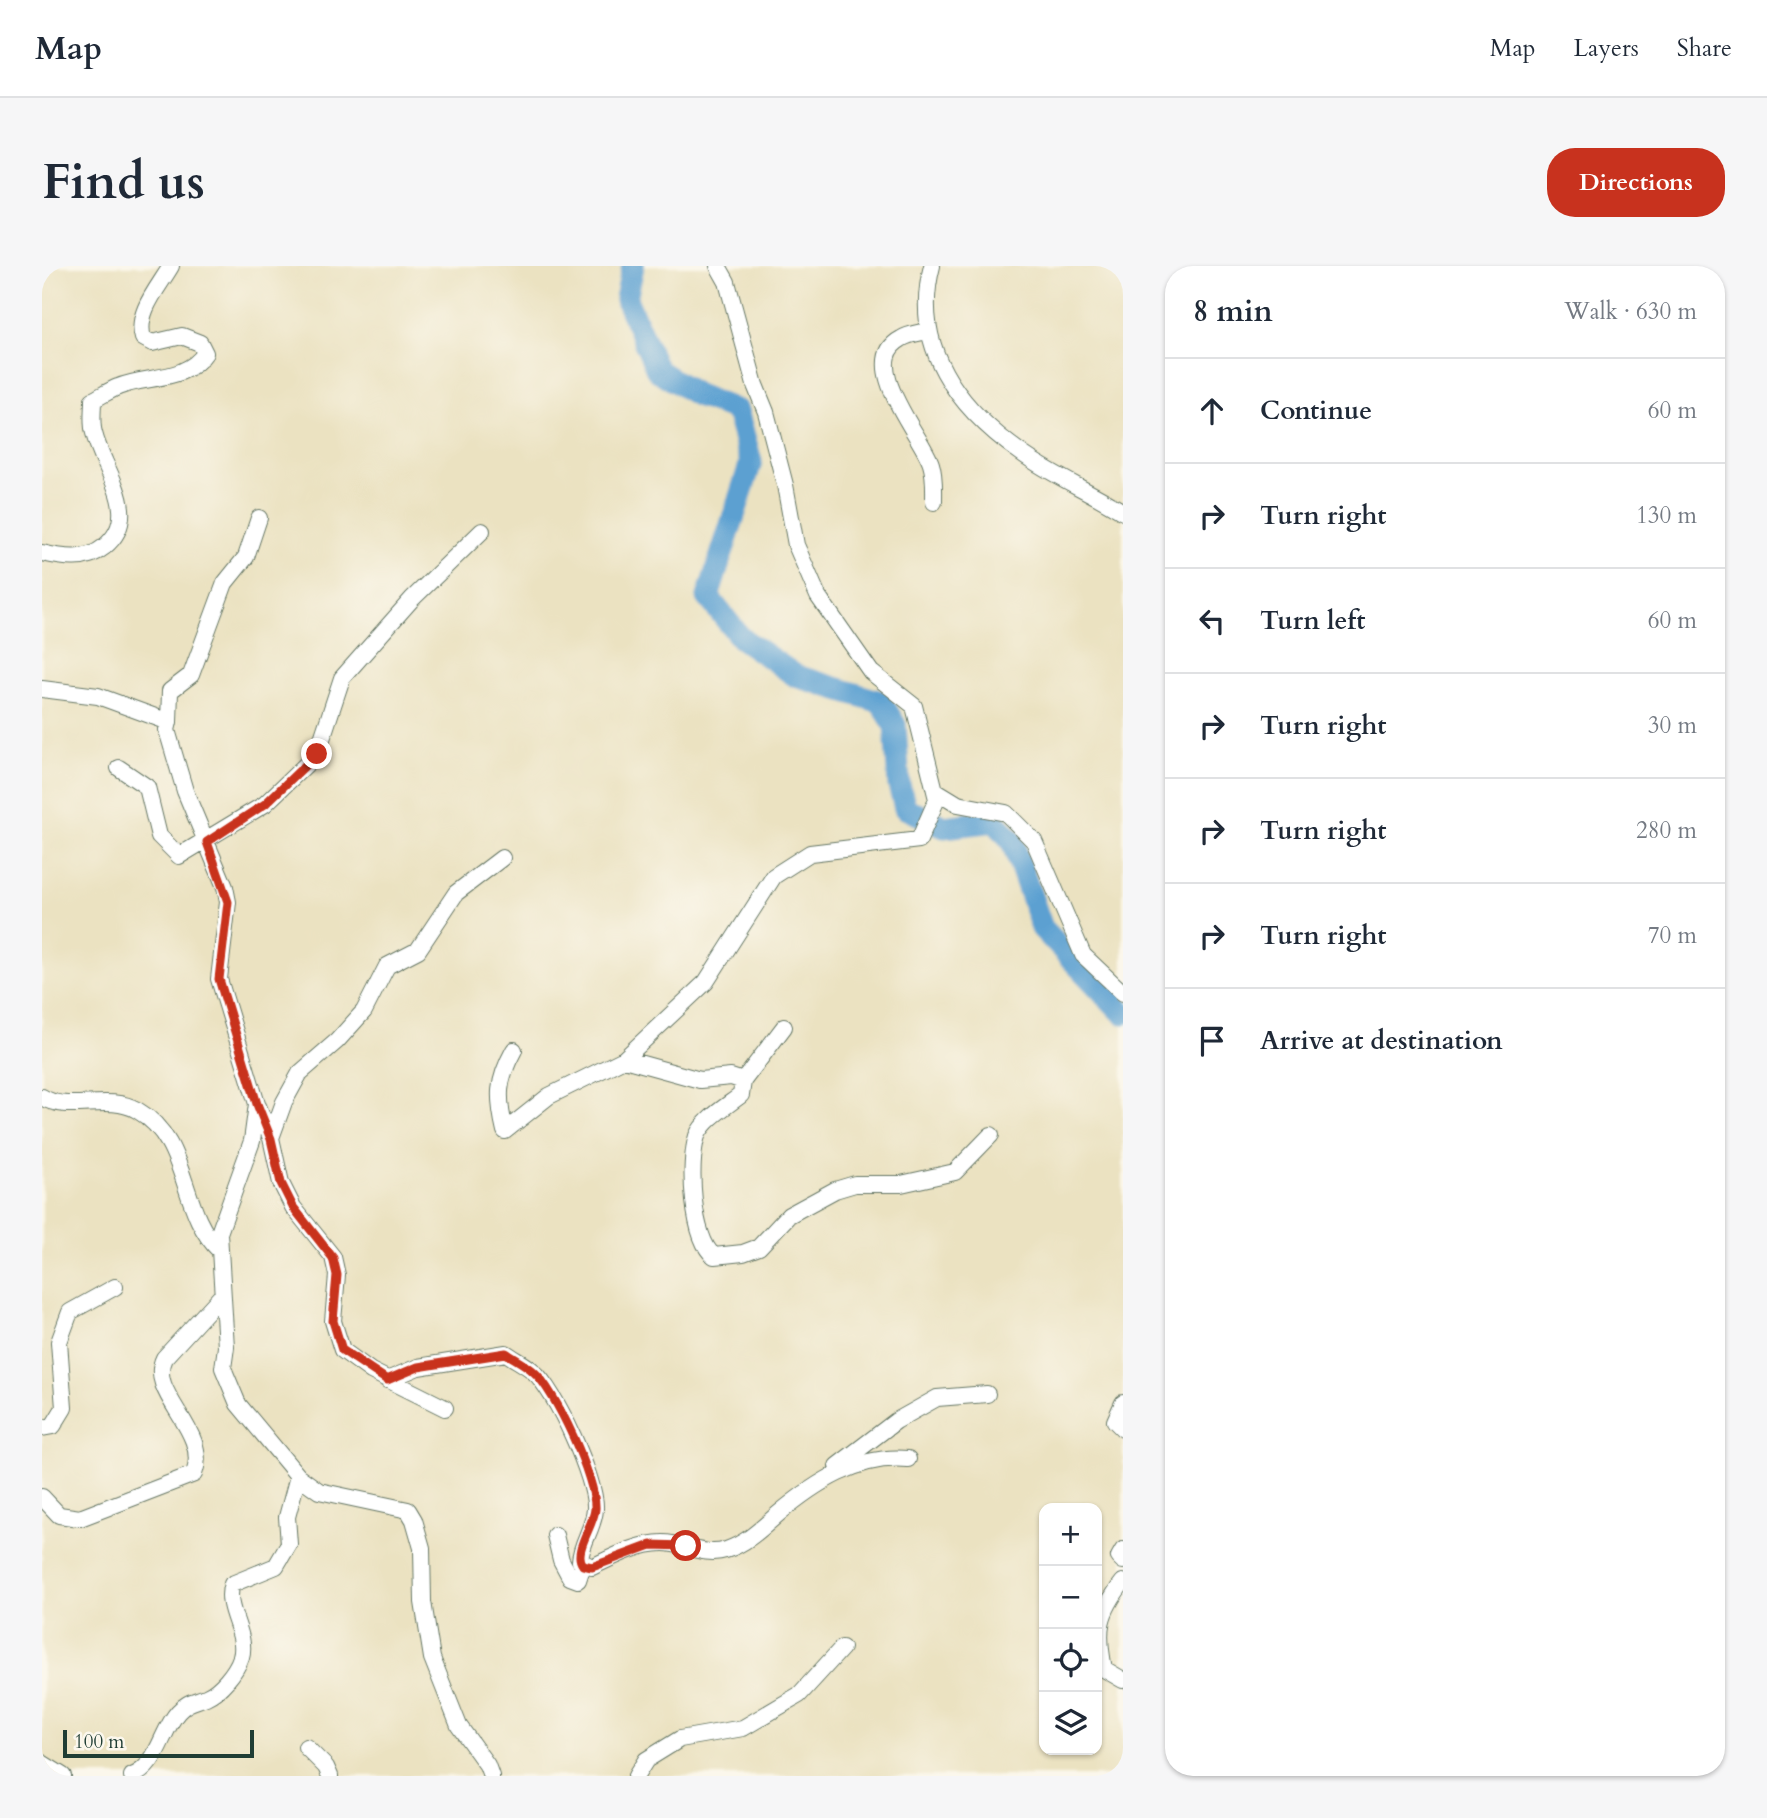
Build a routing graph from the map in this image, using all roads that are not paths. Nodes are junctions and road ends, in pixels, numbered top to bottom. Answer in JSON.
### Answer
{"nodes":[{"id":1,"x":171,"y":266,"type":"edge"},
{"id":2,"x":718,"y":266,"type":"edge"},
{"id":3,"x":932,"y":266,"type":"edge"},
{"id":4,"x":927,"y":331,"type":"junction"},
{"id":5,"x":934,"y":502,"type":"dead end"},
{"id":6,"x":1123,"y":512,"type":"edge"},
{"id":7,"x":258,"y":518,"type":"dead end"},
{"id":8,"x":482,"y":531,"type":"dead end"},
{"id":9,"x":42,"y":553,"type":"edge"},
{"id":10,"x":42,"y":689,"type":"edge"},
{"id":11,"x":169,"y":722,"type":"junction"},
{"id":12,"x":119,"y":768,"type":"dead end"},
{"id":13,"x":936,"y":794,"type":"junction"},
{"id":14,"x":207,"y":842,"type":"junction"},
{"id":15,"x":502,"y":859,"type":"dead end"},
{"id":16,"x":1123,"y":993,"type":"edge"},
{"id":17,"x":784,"y":1027,"type":"dead end"},
{"id":18,"x":514,"y":1049,"type":"dead end"},
{"id":19,"x":624,"y":1059,"type":"junction"},
{"id":20,"x":743,"y":1081,"type":"junction"},
{"id":21,"x":42,"y":1097,"type":"edge"},
{"id":22,"x":257,"y":1104,"type":"junction"},
{"id":23,"x":991,"y":1135,"type":"dead end"},
{"id":24,"x":271,"y":1139,"type":"junction"},
{"id":25,"x":220,"y":1251,"type":"junction"},
{"id":26,"x":115,"y":1287,"type":"dead end"},
{"id":27,"x":222,"y":1295,"type":"junction"},
{"id":28,"x":387,"y":1380,"type":"junction"},
{"id":29,"x":988,"y":1394,"type":"dead end"},
{"id":30,"x":1123,"y":1403,"type":"edge"},
{"id":31,"x":445,"y":1408,"type":"dead end"},
{"id":32,"x":42,"y":1428,"type":"edge"},
{"id":33,"x":1123,"y":1429,"type":"edge"},
{"id":34,"x":908,"y":1459,"type":"dead end"},
{"id":35,"x":298,"y":1476,"type":"junction"},
{"id":36,"x":818,"y":1485,"type":"junction"},
{"id":37,"x":42,"y":1497,"type":"edge"},
{"id":38,"x":555,"y":1535,"type":"dead end"},
{"id":39,"x":1123,"y":1550,"type":"edge"},
{"id":40,"x":1123,"y":1561,"type":"edge"},
{"id":41,"x":583,"y":1565,"type":"junction"},
{"id":42,"x":1123,"y":1582,"type":"edge"},
{"id":43,"x":842,"y":1648,"type":"dead end"},
{"id":44,"x":1123,"y":1680,"type":"edge"},
{"id":45,"x":306,"y":1747,"type":"dead end"},
{"id":46,"x":42,"y":1763,"type":"edge"},
{"id":47,"x":63,"y":1776,"type":"edge"},
{"id":48,"x":132,"y":1776,"type":"edge"},
{"id":49,"x":330,"y":1776,"type":"edge"},
{"id":50,"x":491,"y":1776,"type":"edge"},
{"id":51,"x":636,"y":1776,"type":"edge"}],
"edges":[{"from":1,"to":9,"type":"street"},
{"from":2,"to":13,"type":"street"},
{"from":3,"to":4,"type":"street"},
{"from":4,"to":5,"type":"street"},
{"from":4,"to":6,"type":"street"},
{"from":7,"to":11,"type":"street"},
{"from":8,"to":14,"type":"street"},
{"from":10,"to":11,"type":"street"},
{"from":11,"to":14,"type":"street"},
{"from":12,"to":14,"type":"street"},
{"from":13,"to":16,"type":"street"},
{"from":13,"to":19,"type":"street"},
{"from":14,"to":22,"type":"street"},
{"from":15,"to":24,"type":"street"},
{"from":17,"to":20,"type":"street"},
{"from":18,"to":19,"type":"street"},
{"from":19,"to":20,"type":"street"},
{"from":20,"to":23,"type":"street"},
{"from":21,"to":25,"type":"street"},
{"from":22,"to":24,"type":"street"},
{"from":22,"to":25,"type":"street"},
{"from":24,"to":28,"type":"street"},
{"from":25,"to":27,"type":"street"},
{"from":26,"to":32,"type":"street"},
{"from":27,"to":35,"type":"street"},
{"from":27,"to":37,"type":"street"},
{"from":28,"to":31,"type":"street"},
{"from":28,"to":41,"type":"street"},
{"from":29,"to":36,"type":"street"},
{"from":30,"to":33,"type":"street"},
{"from":34,"to":36,"type":"street"},
{"from":35,"to":48,"type":"street"},
{"from":35,"to":50,"type":"street"},
{"from":36,"to":41,"type":"street"},
{"from":38,"to":41,"type":"street"},
{"from":39,"to":40,"type":"street"},
{"from":42,"to":44,"type":"street"},
{"from":43,"to":51,"type":"street"},
{"from":45,"to":49,"type":"street"},
{"from":46,"to":47,"type":"street"}]}
